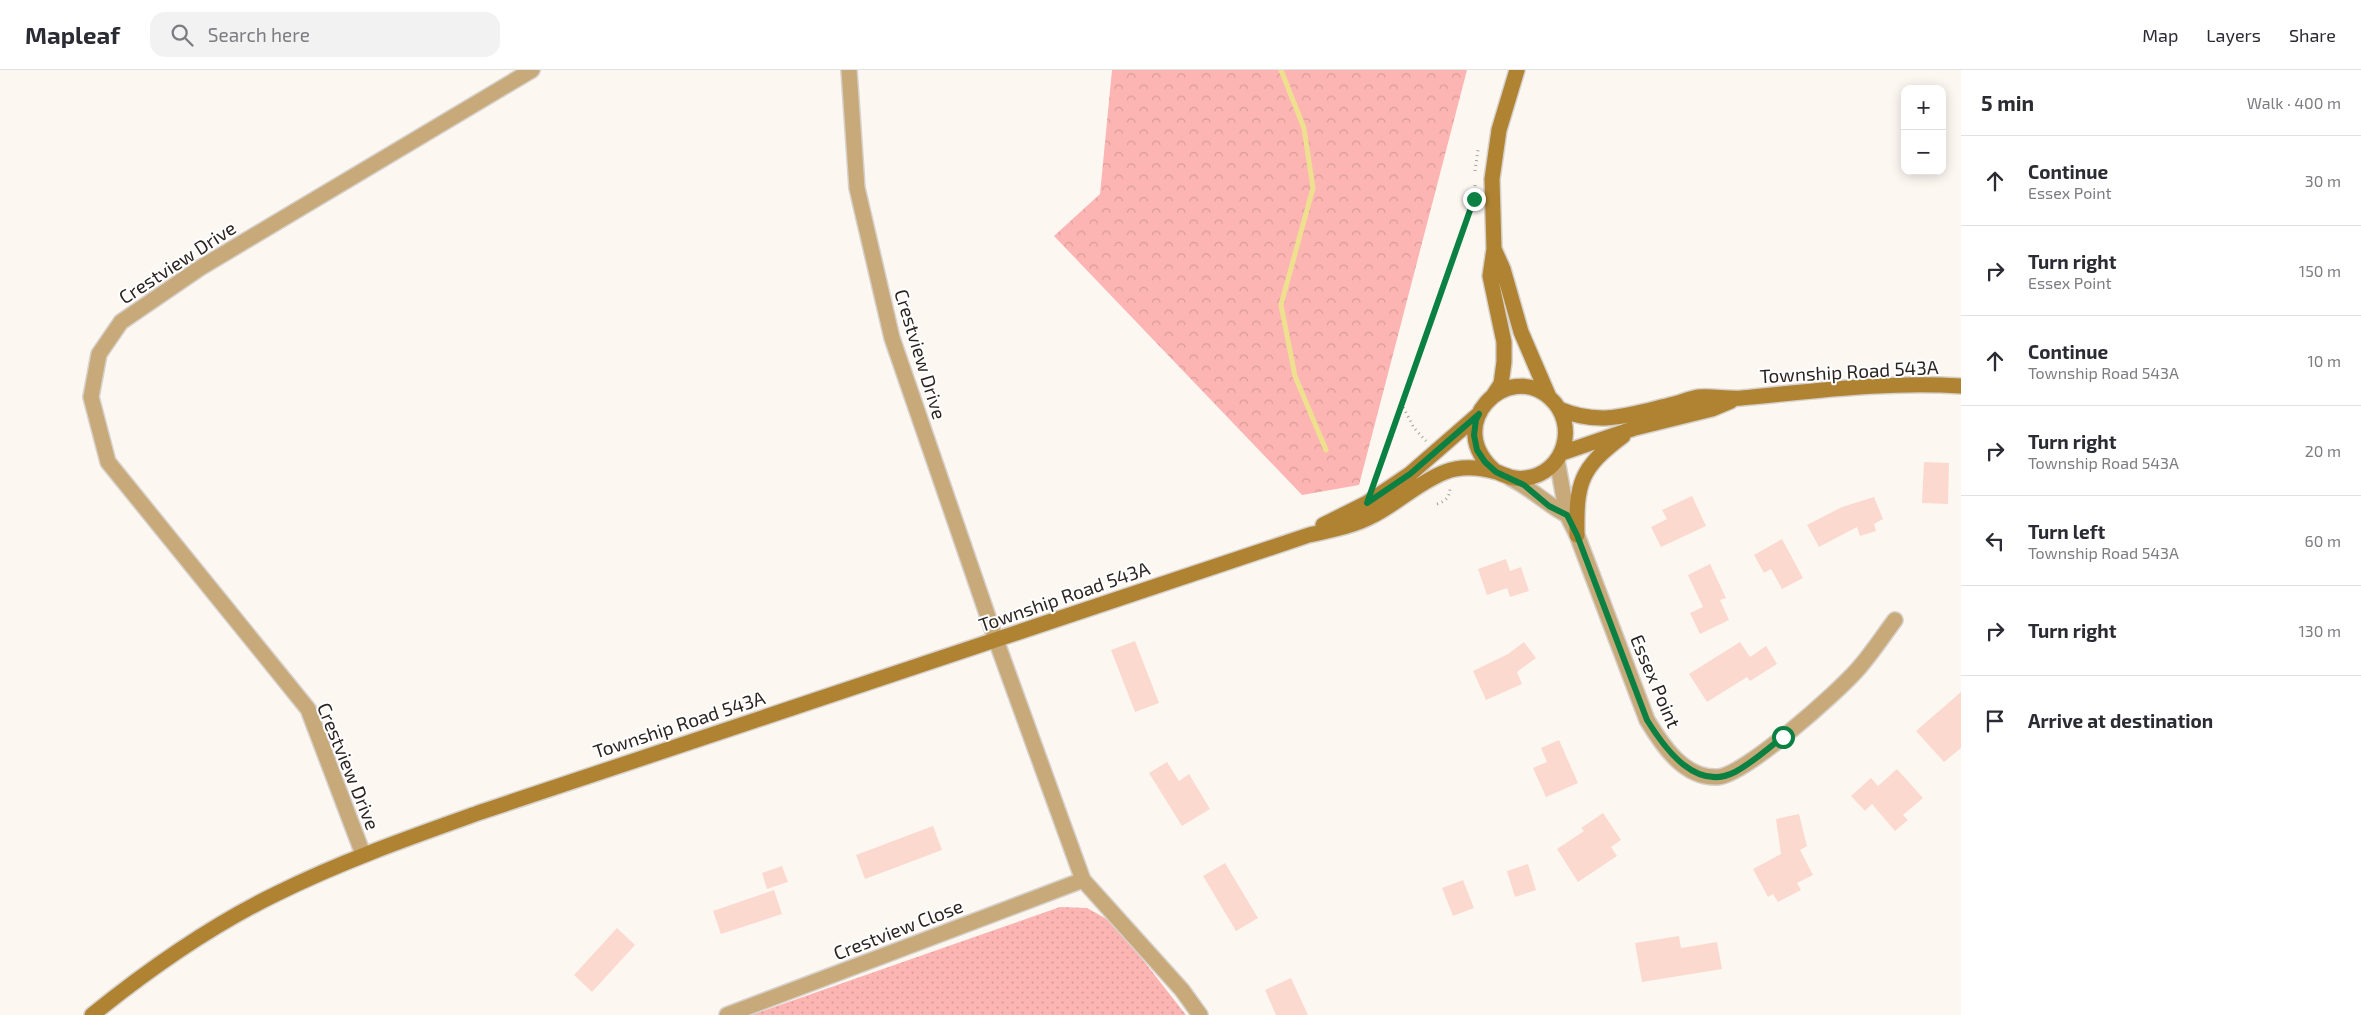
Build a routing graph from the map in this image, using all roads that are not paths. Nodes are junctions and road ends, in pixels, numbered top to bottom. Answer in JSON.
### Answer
{"nodes":[{"id":1,"x":532,"y":70,"type":"edge"},
{"id":2,"x":849,"y":70,"type":"edge"},
{"id":3,"x":1517,"y":70,"type":"edge"},
{"id":4,"x":1494,"y":249,"type":"junction"},
{"id":5,"x":1961,"y":386,"type":"edge"},
{"id":6,"x":1493,"y":396,"type":"junction"},
{"id":7,"x":1549,"y":397,"type":"junction"},
{"id":8,"x":1739,"y":398,"type":"junction"},
{"id":9,"x":1560,"y":409,"type":"junction"},
{"id":10,"x":1479,"y":414,"type":"junction"},
{"id":11,"x":1634,"y":428,"type":"junction"},
{"id":12,"x":1559,"y":456,"type":"junction"},
{"id":13,"x":1503,"y":475,"type":"junction"},
{"id":14,"x":1567,"y":515,"type":"junction"},
{"id":15,"x":1309,"y":535,"type":"junction"},
{"id":16,"x":1577,"y":535,"type":"junction"},
{"id":17,"x":1895,"y":620,"type":"dead end"},
{"id":18,"x":996,"y":640,"type":"junction"},
{"id":19,"x":363,"y":854,"type":"junction"},
{"id":20,"x":1083,"y":880,"type":"junction"},
{"id":21,"x":92,"y":1015,"type":"edge"},
{"id":22,"x":727,"y":1015,"type":"edge"},
{"id":23,"x":1200,"y":1015,"type":"edge"}],
"edges":[{"from":1,"to":19,"type":"street","name":"Crestview Drive"},
{"from":2,"to":18,"type":"street","name":"Crestview Drive"},
{"from":3,"to":4,"type":"main road"},
{"from":4,"to":6,"type":"main road"},
{"from":4,"to":7,"type":"main road"},
{"from":5,"to":8,"type":"main road","name":"Township Road 543A"},
{"from":6,"to":7,"type":"main road","name":"Township Road 543A"},
{"from":6,"to":10,"type":"main road","name":"Township Road 543A"},
{"from":7,"to":9,"type":"main road","name":"Township Road 543A"},
{"from":8,"to":9,"type":"main road","name":"Township Road 543A"},
{"from":8,"to":11,"type":"main road","name":"Township Road 543A"},
{"from":9,"to":12,"type":"main road","name":"Township Road 543A"},
{"from":10,"to":13,"type":"main road","name":"Township Road 543A"},
{"from":10,"to":15,"type":"main road","name":"Township Road 543A"},
{"from":11,"to":12,"type":"main road","name":"Township Road 543A"},
{"from":11,"to":16,"type":"main road"},
{"from":12,"to":13,"type":"main road","name":"Township Road 543A"},
{"from":12,"to":14,"type":"street","name":"Essex Point"},
{"from":13,"to":14,"type":"street"},
{"from":13,"to":15,"type":"main road","name":"Township Road 543A"},
{"from":14,"to":16,"type":"street","name":"Essex Point"},
{"from":15,"to":18,"type":"main road","name":"Township Road 543A"},
{"from":16,"to":17,"type":"street","name":"Essex Point"},
{"from":18,"to":19,"type":"main road","name":"Township Road 543A"},
{"from":18,"to":20,"type":"street"},
{"from":19,"to":21,"type":"main road","name":"Township Road 543A"},
{"from":20,"to":22,"type":"street","name":"Crestview Close"},
{"from":20,"to":23,"type":"street"}]}
